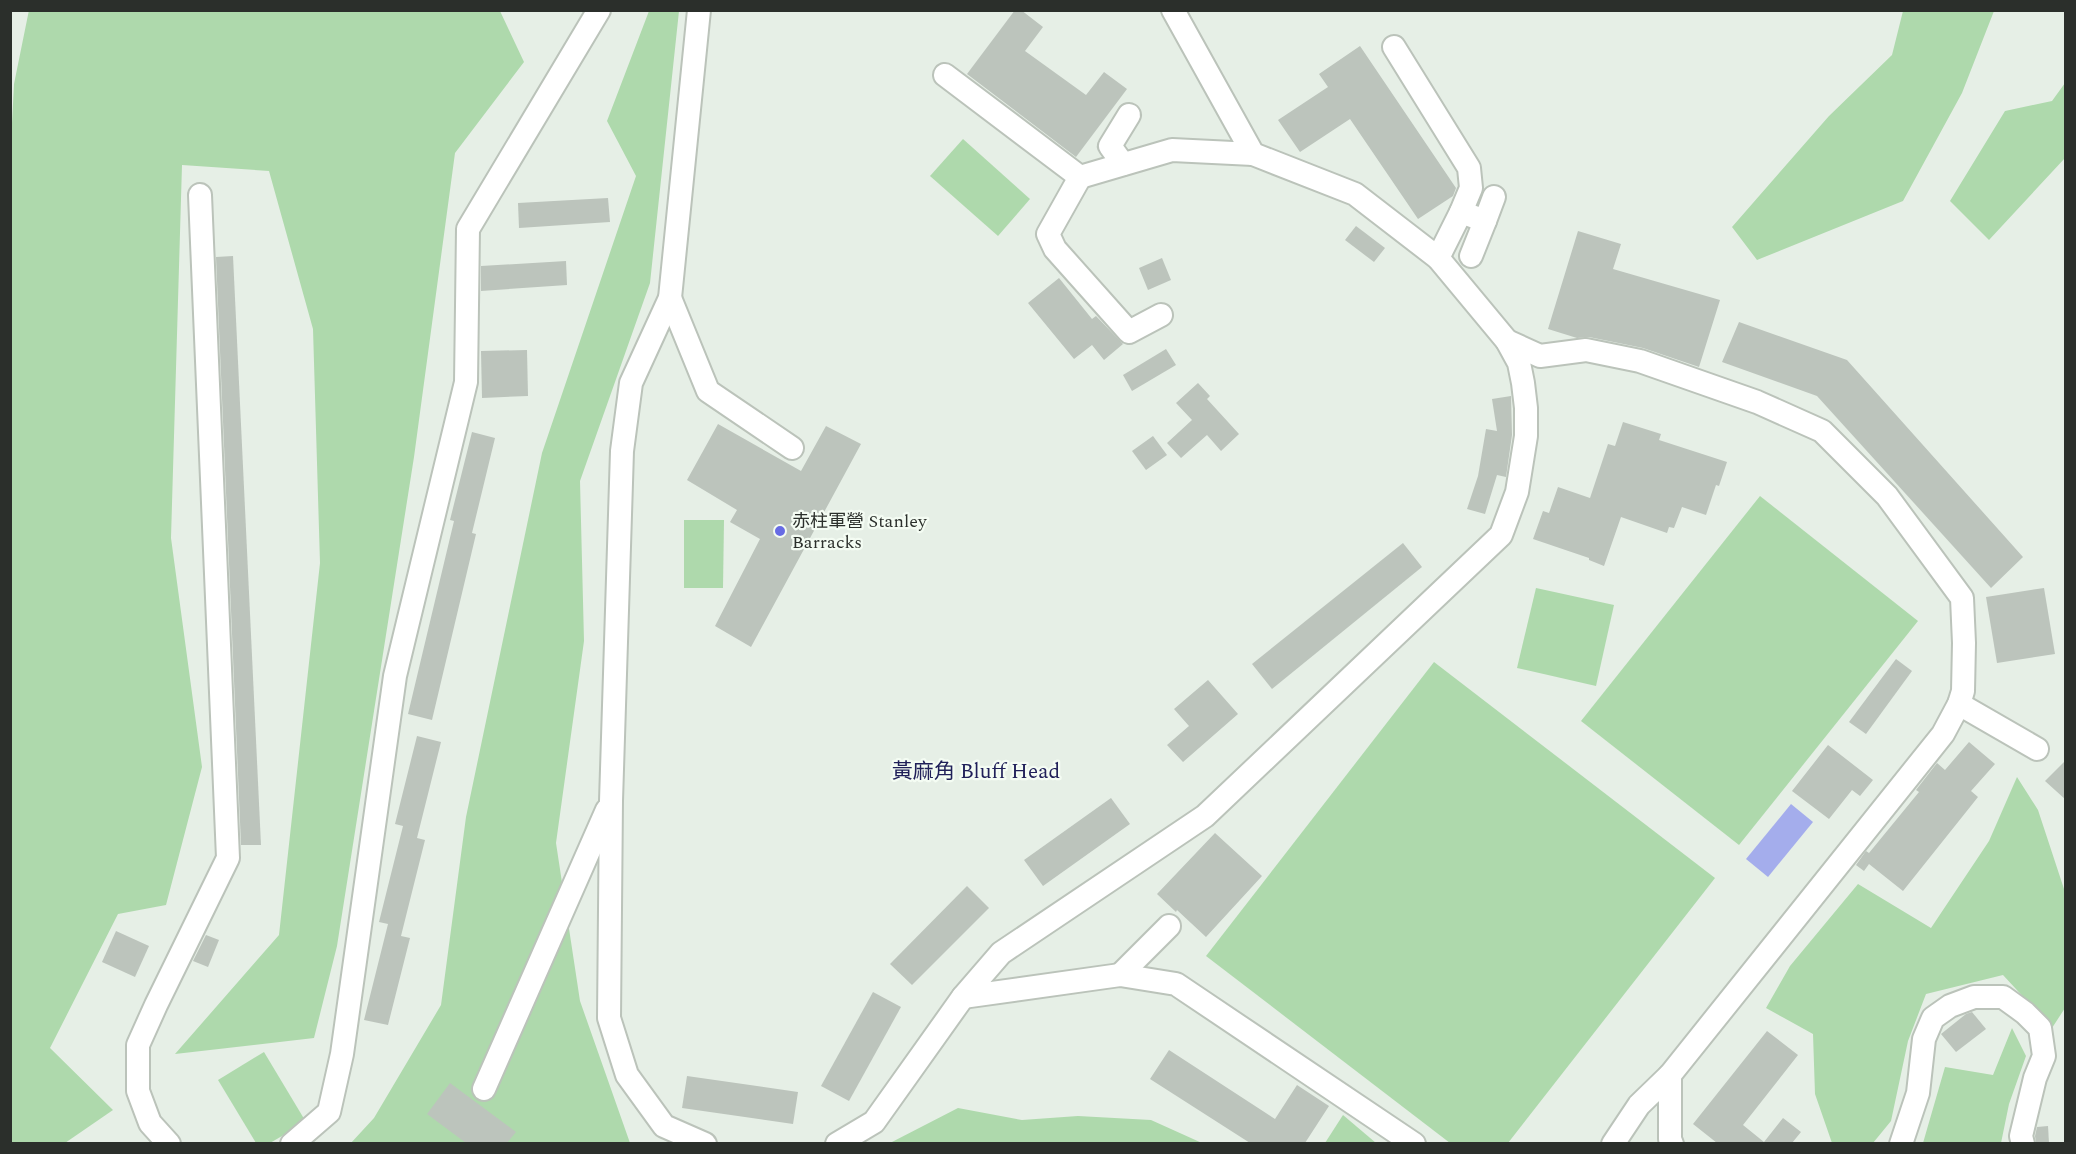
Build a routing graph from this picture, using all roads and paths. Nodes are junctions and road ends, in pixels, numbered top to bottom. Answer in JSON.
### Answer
{"nodes":[{"id":1,"x":599,"y":10,"type":"edge"},
{"id":2,"x":699,"y":10,"type":"edge"},
{"id":3,"x":1173,"y":10,"type":"edge"},
{"id":4,"x":1394,"y":47,"type":"dead end"},
{"id":5,"x":945,"y":75,"type":"dead end"},
{"id":6,"x":1129,"y":115,"type":"dead end"},
{"id":7,"x":1253,"y":154,"type":"junction"},
{"id":8,"x":1112,"y":155,"type":"junction"},
{"id":9,"x":1080,"y":177,"type":"junction"},
{"id":10,"x":200,"y":195,"type":"dead end"},
{"id":11,"x":1494,"y":197,"type":"dead end"},
{"id":12,"x":1461,"y":212,"type":"junction"},
{"id":13,"x":1485,"y":221,"type":"junction"},
{"id":14,"x":1471,"y":256,"type":"dead end"},
{"id":15,"x":1437,"y":258,"type":"junction"},
{"id":16,"x":670,"y":298,"type":"junction"},
{"id":17,"x":1161,"y":315,"type":"dead end"},
{"id":18,"x":1507,"y":341,"type":"junction"},
{"id":19,"x":792,"y":448,"type":"dead end"},
{"id":20,"x":1959,"y":704,"type":"junction"},
{"id":21,"x":2037,"y":749,"type":"dead end"},
{"id":22,"x":611,"y":801,"type":"junction"},
{"id":23,"x":1168,"y":926,"type":"dead end"},
{"id":24,"x":1120,"y":975,"type":"junction"},
{"id":25,"x":963,"y":997,"type":"junction"},
{"id":26,"x":1670,"y":1076,"type":"junction"},
{"id":27,"x":484,"y":1089,"type":"dead end"},
{"id":28,"x":169,"y":1143,"type":"edge"},
{"id":29,"x":292,"y":1143,"type":"edge"},
{"id":30,"x":705,"y":1143,"type":"edge"},
{"id":31,"x":837,"y":1143,"type":"edge"},
{"id":32,"x":1414,"y":1143,"type":"edge"},
{"id":33,"x":1613,"y":1143,"type":"edge"},
{"id":34,"x":1671,"y":1143,"type":"edge"},
{"id":35,"x":1901,"y":1143,"type":"edge"},
{"id":36,"x":2023,"y":1143,"type":"edge"}],
"edges":[{"from":1,"to":29,"type":"lane"},
{"from":2,"to":16,"type":"lane"},
{"from":3,"to":7,"type":"lane"},
{"from":4,"to":12,"type":"lane"},
{"from":5,"to":9,"type":"lane"},
{"from":6,"to":8,"type":"lane"},
{"from":7,"to":8,"type":"lane"},
{"from":7,"to":15,"type":"lane"},
{"from":8,"to":9,"type":"lane"},
{"from":9,"to":17,"type":"lane"},
{"from":10,"to":28,"type":"lane"},
{"from":11,"to":13,"type":"lane"},
{"from":12,"to":13,"type":"lane"},
{"from":12,"to":15,"type":"lane"},
{"from":13,"to":14,"type":"lane"},
{"from":15,"to":18,"type":"lane"},
{"from":16,"to":19,"type":"lane"},
{"from":16,"to":22,"type":"lane"},
{"from":18,"to":20,"type":"lane"},
{"from":18,"to":25,"type":"lane"},
{"from":20,"to":21,"type":"lane"},
{"from":20,"to":26,"type":"lane"},
{"from":22,"to":27,"type":"lane"},
{"from":22,"to":30,"type":"lane"},
{"from":23,"to":24,"type":"lane"},
{"from":24,"to":25,"type":"lane"},
{"from":24,"to":32,"type":"lane"},
{"from":25,"to":31,"type":"lane"},
{"from":26,"to":33,"type":"lane"},
{"from":26,"to":34,"type":"lane"},
{"from":35,"to":36,"type":"lane"}]}
